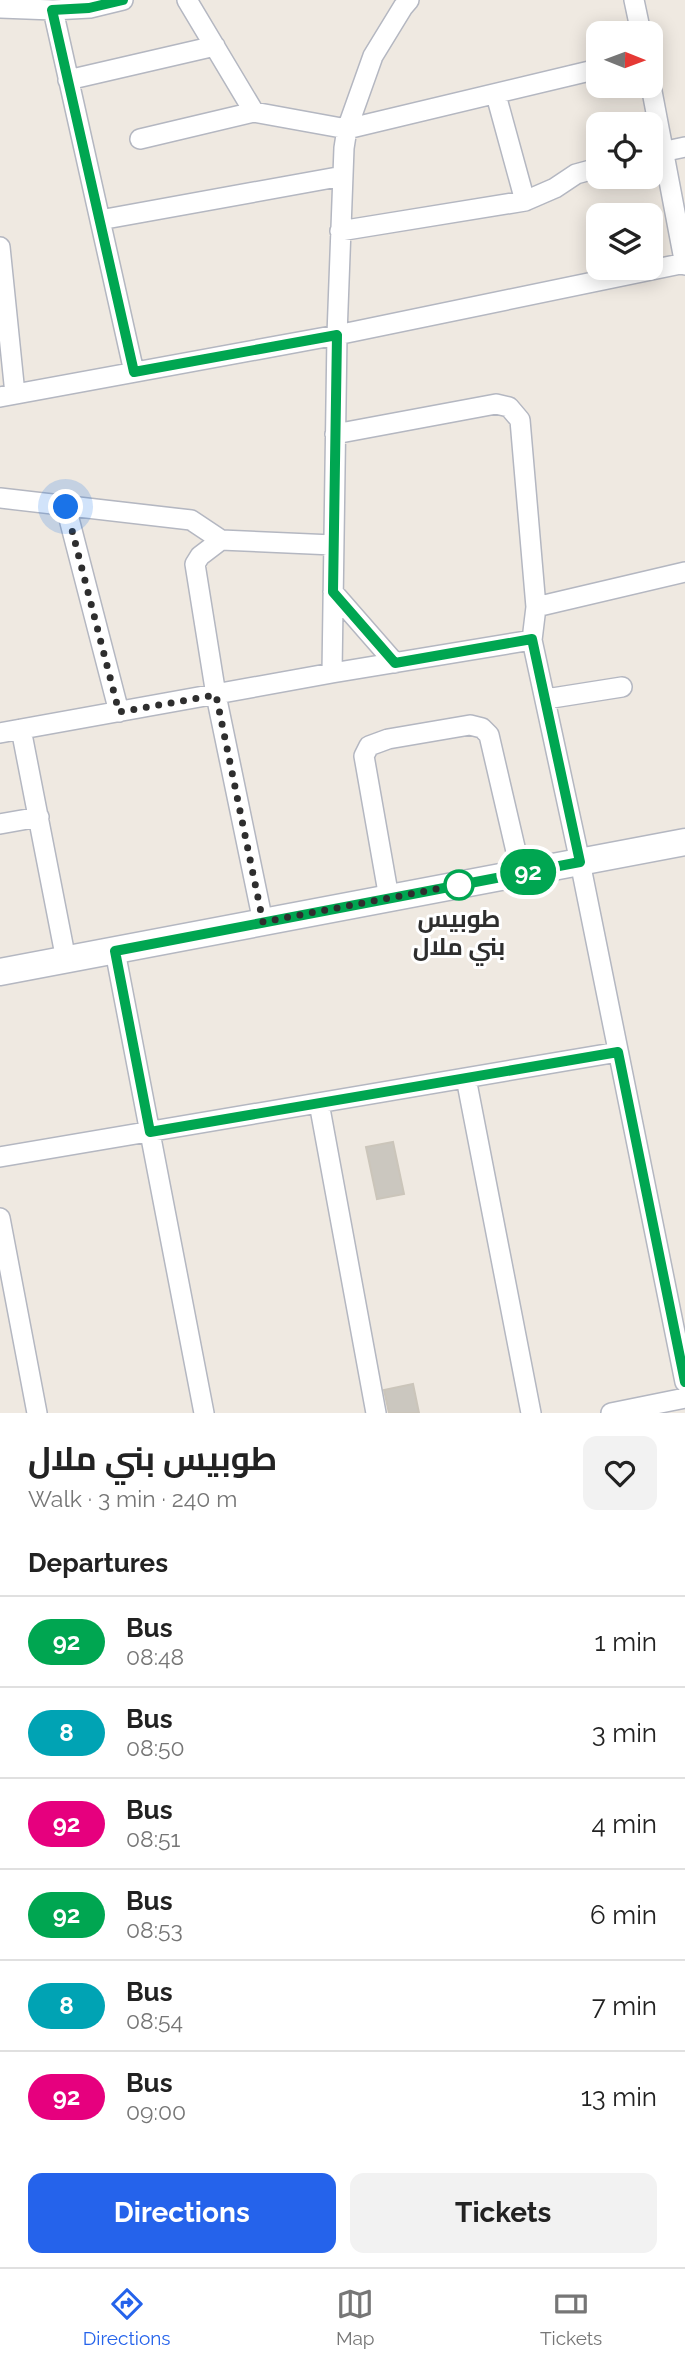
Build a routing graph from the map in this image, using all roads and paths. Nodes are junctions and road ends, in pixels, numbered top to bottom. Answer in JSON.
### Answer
{"nodes":[{"id":1,"x":123,"y":0,"type":"edge"},
{"id":2,"x":187,"y":0,"type":"edge"},
{"id":3,"x":409,"y":0,"type":"edge"},
{"id":4,"x":634,"y":0,"type":"edge"},
{"id":5,"x":0,"y":8,"type":"edge"},
{"id":6,"x":52,"y":10,"type":"junction"},
{"id":7,"x":638,"y":21,"type":"edge"},
{"id":8,"x":215,"y":46,"type":"junction"},
{"id":9,"x":586,"y":72,"type":"edge"},
{"id":10,"x":68,"y":80,"type":"junction"},
{"id":11,"x":496,"y":94,"type":"junction"},
{"id":12,"x":254,"y":112,"type":"junction"},
{"id":13,"x":347,"y":129,"type":"junction"},
{"id":14,"x":140,"y":139,"type":"dead end"},
{"id":15,"x":685,"y":147,"type":"edge"},
{"id":16,"x":663,"y":152,"type":"edge"},
{"id":17,"x":586,"y":171,"type":"edge"},
{"id":18,"x":343,"y":176,"type":"junction"},
{"id":19,"x":663,"y":177,"type":"edge"},
{"id":20,"x":525,"y":201,"type":"junction"},
{"id":21,"x":100,"y":220,"type":"junction"},
{"id":22,"x":341,"y":231,"type":"junction"},
{"id":23,"x":0,"y":247,"type":"edge"},
{"id":24,"x":685,"y":264,"type":"edge"},
{"id":25,"x":337,"y":335,"type":"junction"},
{"id":26,"x":134,"y":372,"type":"junction"},
{"id":27,"x":7,"y":395,"type":"edge"},
{"id":28,"x":335,"y":434,"type":"junction"},
{"id":29,"x":0,"y":498,"type":"edge"},
{"id":30,"x":66,"y":507,"type":"junction"},
{"id":31,"x":221,"y":540,"type":"junction"},
{"id":32,"x":333,"y":545,"type":"junction"},
{"id":33,"x":685,"y":572,"type":"edge"},
{"id":34,"x":333,"y":592,"type":"junction"},
{"id":35,"x":536,"y":607,"type":"junction"},
{"id":36,"x":532,"y":639,"type":"junction"},
{"id":37,"x":395,"y":663,"type":"junction"},
{"id":38,"x":332,"y":673,"type":"junction"},
{"id":39,"x":622,"y":687,"type":"dead end"},
{"id":40,"x":216,"y":695,"type":"junction"},
{"id":41,"x":546,"y":699,"type":"junction"},
{"id":42,"x":119,"y":712,"type":"junction"},
{"id":43,"x":21,"y":729,"type":"junction"},
{"id":44,"x":0,"y":733,"type":"edge"},
{"id":45,"x":39,"y":817,"type":"junction"},
{"id":46,"x":0,"y":824,"type":"edge"},
{"id":47,"x":685,"y":842,"type":"edge"},
{"id":48,"x":580,"y":862,"type":"junction"},
{"id":49,"x":521,"y":873,"type":"junction"},
{"id":50,"x":389,"y":898,"type":"junction"},
{"id":51,"x":263,"y":922,"type":"junction"},
{"id":52,"x":115,"y":951,"type":"junction"},
{"id":53,"x":66,"y":960,"type":"junction"},
{"id":54,"x":0,"y":972,"type":"edge"},
{"id":55,"x":618,"y":1052,"type":"junction"},
{"id":56,"x":466,"y":1078,"type":"junction"},
{"id":57,"x":319,"y":1103,"type":"junction"},
{"id":58,"x":150,"y":1132,"type":"junction"},
{"id":59,"x":0,"y":1157,"type":"edge"},
{"id":60,"x":0,"y":1218,"type":"edge"},
{"id":61,"x":685,"y":1382,"type":"edge"},
{"id":62,"x":685,"y":1398,"type":"edge"},
{"id":63,"x":639,"y":1410,"type":"edge"},
{"id":64,"x":37,"y":1413,"type":"edge"},
{"id":65,"x":204,"y":1413,"type":"edge"},
{"id":66,"x":376,"y":1413,"type":"edge"},
{"id":67,"x":531,"y":1413,"type":"edge"},
{"id":68,"x":611,"y":1413,"type":"edge"}],
"edges":[{"from":1,"to":6,"type":"street"},
{"from":2,"to":8,"type":"street"},
{"from":3,"to":13,"type":"street"},
{"from":4,"to":7,"type":"street"},
{"from":5,"to":6,"type":"street"},
{"from":6,"to":10,"type":"street"},
{"from":8,"to":10,"type":"street"},
{"from":8,"to":12,"type":"street"},
{"from":9,"to":11,"type":"street"},
{"from":10,"to":21,"type":"street"},
{"from":11,"to":13,"type":"street"},
{"from":11,"to":20,"type":"street"},
{"from":12,"to":13,"type":"street"},
{"from":12,"to":14,"type":"street"},
{"from":13,"to":18,"type":"street"},
{"from":15,"to":16,"type":"street"},
{"from":17,"to":20,"type":"street"},
{"from":18,"to":21,"type":"street"},
{"from":18,"to":22,"type":"street"},
{"from":19,"to":24,"type":"street"},
{"from":20,"to":22,"type":"street"},
{"from":21,"to":26,"type":"street"},
{"from":22,"to":25,"type":"street"},
{"from":23,"to":27,"type":"street"},
{"from":24,"to":25,"type":"street"},
{"from":25,"to":26,"type":"street"},
{"from":25,"to":28,"type":"street"},
{"from":26,"to":27,"type":"street"},
{"from":28,"to":32,"type":"street"},
{"from":28,"to":35,"type":"street"},
{"from":29,"to":30,"type":"street"},
{"from":30,"to":31,"type":"street"},
{"from":30,"to":42,"type":"street"},
{"from":31,"to":32,"type":"street"},
{"from":31,"to":40,"type":"street"},
{"from":32,"to":34,"type":"street"},
{"from":33,"to":35,"type":"street"},
{"from":34,"to":37,"type":"street"},
{"from":34,"to":38,"type":"street"},
{"from":35,"to":36,"type":"street"},
{"from":36,"to":37,"type":"street"},
{"from":36,"to":41,"type":"street"},
{"from":37,"to":38,"type":"street"},
{"from":38,"to":40,"type":"street"},
{"from":39,"to":41,"type":"street"},
{"from":40,"to":42,"type":"street"},
{"from":40,"to":51,"type":"street"},
{"from":41,"to":48,"type":"street"},
{"from":42,"to":43,"type":"street"},
{"from":43,"to":44,"type":"street"},
{"from":43,"to":45,"type":"street"},
{"from":45,"to":46,"type":"street"},
{"from":45,"to":53,"type":"street"},
{"from":47,"to":48,"type":"main road"},
{"from":48,"to":49,"type":"main road"},
{"from":48,"to":55,"type":"street"},
{"from":49,"to":50,"type":"main road"},
{"from":49,"to":50,"type":"street"},
{"from":50,"to":51,"type":"main road"},
{"from":51,"to":52,"type":"main road"},
{"from":52,"to":53,"type":"main road"},
{"from":52,"to":58,"type":"street"},
{"from":53,"to":54,"type":"main road"},
{"from":55,"to":56,"type":"street"},
{"from":55,"to":61,"type":"street"},
{"from":56,"to":57,"type":"street"},
{"from":56,"to":67,"type":"street"},
{"from":57,"to":58,"type":"street"},
{"from":57,"to":66,"type":"street"},
{"from":58,"to":59,"type":"street"},
{"from":58,"to":65,"type":"street"},
{"from":60,"to":64,"type":"street"},
{"from":62,"to":63,"type":"street"},
{"from":63,"to":68,"type":"street"}]}
